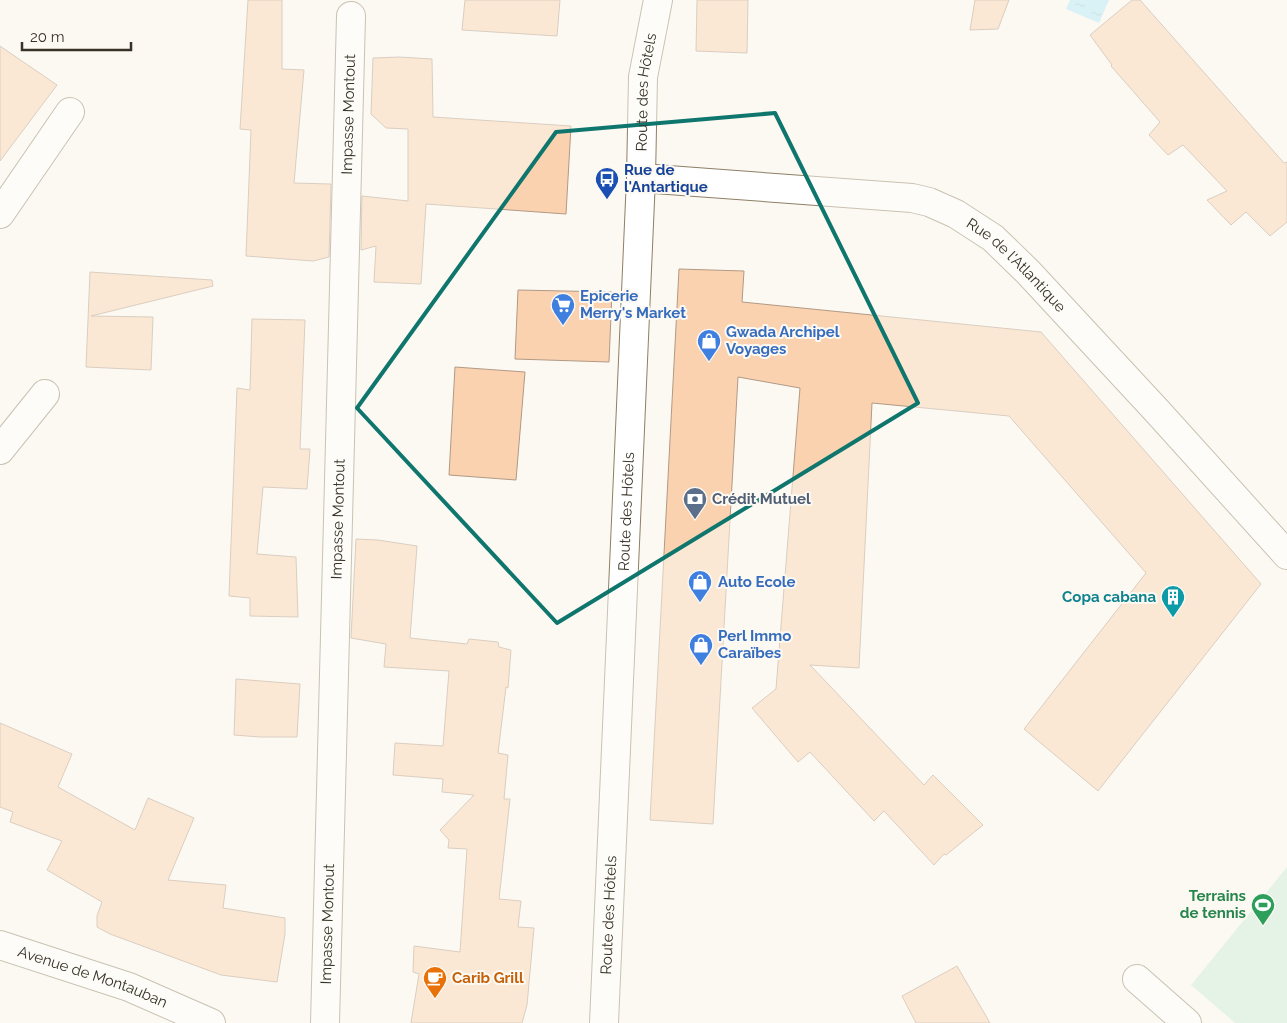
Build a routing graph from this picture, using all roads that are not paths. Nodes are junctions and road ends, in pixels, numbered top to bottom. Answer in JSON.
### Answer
{"nodes":[{"id":1,"x":658,"y":0,"type":"edge"},
{"id":2,"x":351,"y":16,"type":"dead end"},
{"id":3,"x":70,"y":112,"type":"dead end"},
{"id":4,"x":641,"y":178,"type":"junction"},
{"id":5,"x":0,"y":214,"type":"edge"},
{"id":6,"x":45,"y":394,"type":"dead end"},
{"id":7,"x":0,"y":450,"type":"edge"},
{"id":8,"x":1287,"y":555,"type":"edge"},
{"id":9,"x":0,"y":945,"type":"edge"},
{"id":10,"x":1137,"y":979,"type":"dead end"},
{"id":11,"x":212,"y":1023,"type":"edge"},
{"id":12,"x":325,"y":1023,"type":"edge"},
{"id":13,"x":604,"y":1023,"type":"edge"},
{"id":14,"x":1187,"y":1023,"type":"edge"}],
"edges":[{"from":1,"to":4,"type":"street","name":"Route des Hôtels"},
{"from":2,"to":12,"type":"street","name":"Impasse Montout"},
{"from":3,"to":5,"type":"street"},
{"from":4,"to":8,"type":"street","name":"Rue de l'Atlantique"},
{"from":4,"to":13,"type":"street","name":"Route des Hôtels"},
{"from":6,"to":7,"type":"street"},
{"from":9,"to":11,"type":"street","name":"Avenue de Montauban"},
{"from":10,"to":14,"type":"street"}]}
